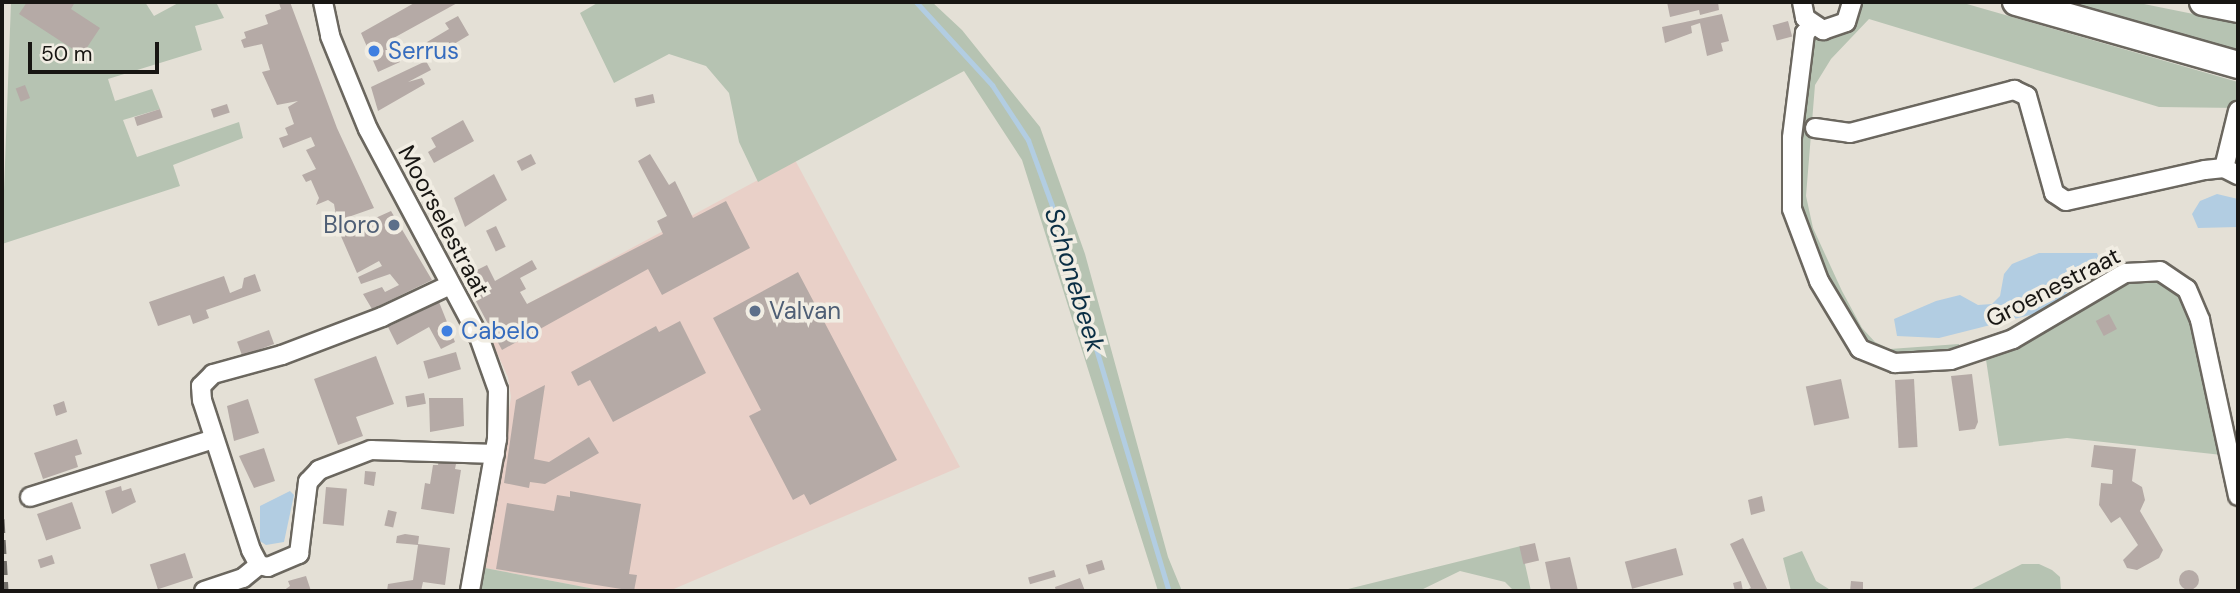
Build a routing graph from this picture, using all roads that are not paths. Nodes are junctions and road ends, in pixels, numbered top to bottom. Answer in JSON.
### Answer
{"nodes":[{"id":1,"x":323,"y":2,"type":"edge"},
{"id":2,"x":1802,"y":2,"type":"edge"},
{"id":3,"x":1852,"y":2,"type":"edge"},
{"id":4,"x":2016,"y":2,"type":"edge"},
{"id":5,"x":2203,"y":2,"type":"edge"},
{"id":6,"x":2238,"y":9,"type":"edge"},
{"id":7,"x":1812,"y":26,"type":"junction"},
{"id":8,"x":2238,"y":65,"type":"edge"},
{"id":9,"x":2238,"y":111,"type":"edge"},
{"id":10,"x":1815,"y":128,"type":"dead end"},
{"id":11,"x":2231,"y":172,"type":"edge"},
{"id":12,"x":450,"y":285,"type":"junction"},
{"id":13,"x":214,"y":439,"type":"junction"},
{"id":14,"x":2232,"y":447,"type":"edge"},
{"id":15,"x":495,"y":454,"type":"junction"},
{"id":16,"x":2238,"y":496,"type":"edge"},
{"id":17,"x":30,"y":497,"type":"dead end"},
{"id":18,"x":259,"y":565,"type":"junction"},
{"id":19,"x":204,"y":591,"type":"edge"},
{"id":20,"x":470,"y":591,"type":"edge"}],
"edges":[{"from":1,"to":12,"type":"street","name":"Moorselestraat"},
{"from":2,"to":7,"type":"street"},
{"from":3,"to":7,"type":"street"},
{"from":4,"to":8,"type":"highway"},
{"from":5,"to":6,"type":"highway"},
{"from":7,"to":14,"type":"street","name":"Groenestraat"},
{"from":9,"to":11,"type":"street"},
{"from":10,"to":11,"type":"street"},
{"from":12,"to":13,"type":"street"},
{"from":12,"to":15,"type":"street","name":"Moorselestraat"},
{"from":13,"to":17,"type":"street"},
{"from":13,"to":18,"type":"street"},
{"from":14,"to":16,"type":"street","name":"Groenestraat"},
{"from":15,"to":18,"type":"street"},
{"from":15,"to":20,"type":"street","name":"Moorselestraat"},
{"from":18,"to":19,"type":"street"}]}
